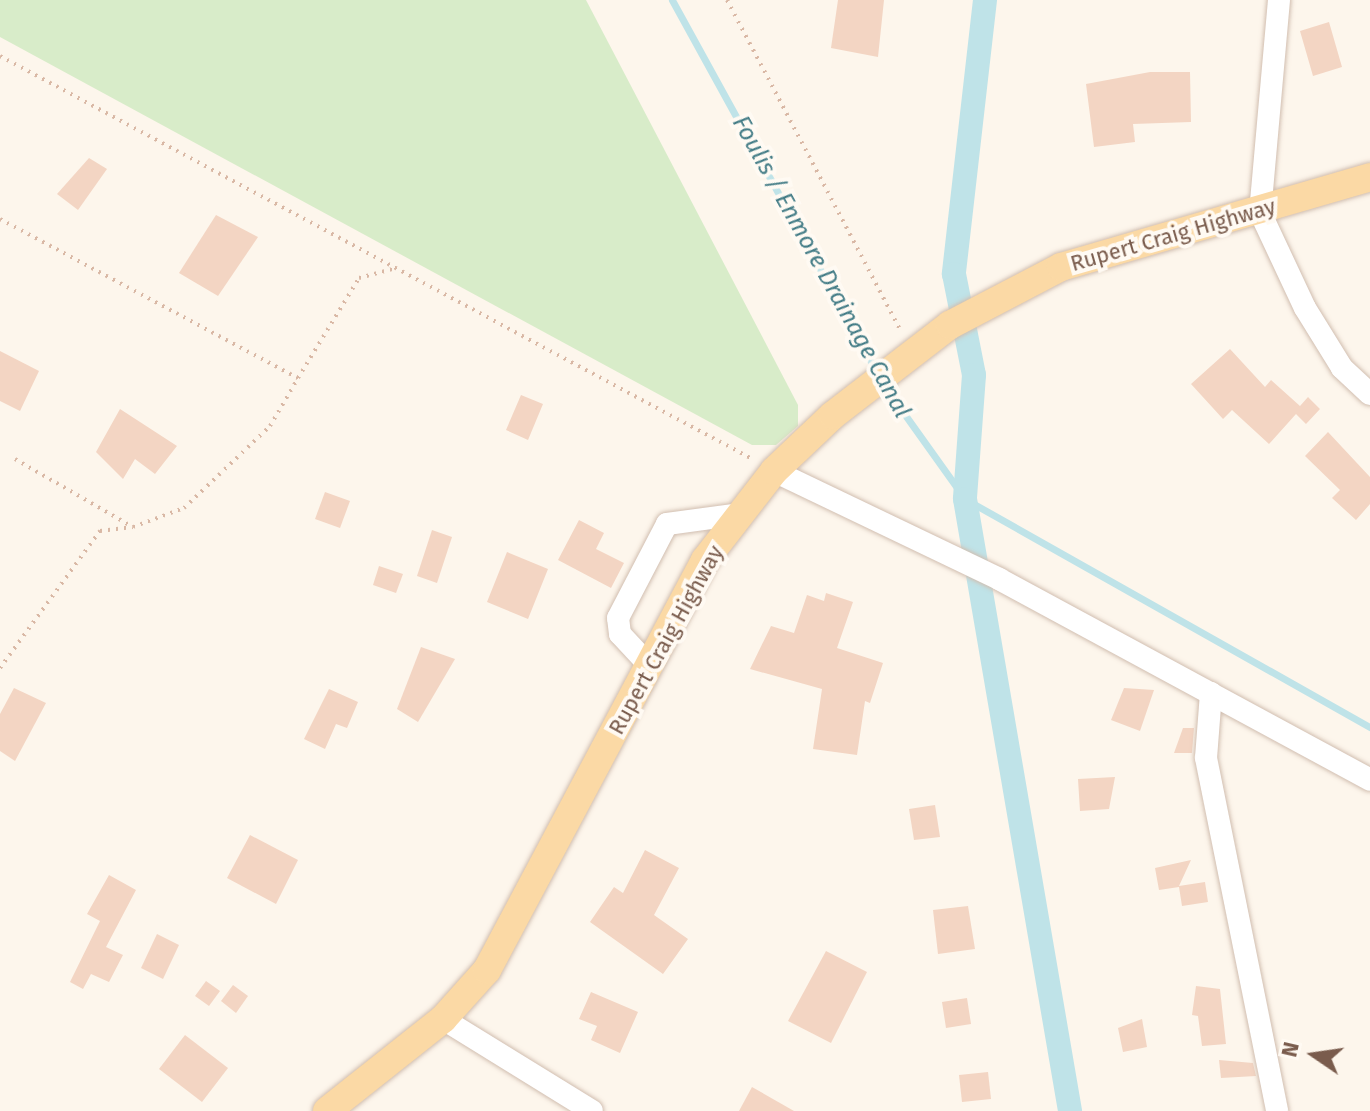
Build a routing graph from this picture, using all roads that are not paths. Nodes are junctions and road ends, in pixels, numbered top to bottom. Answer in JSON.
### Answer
{"nodes":[{"id":1,"x":1279,"y":0,"type":"edge"},
{"id":2,"x":1370,"y":177,"type":"edge"},
{"id":3,"x":1260,"y":212,"type":"junction"},
{"id":4,"x":1370,"y":394,"type":"edge"},
{"id":5,"x":774,"y":471,"type":"junction"},
{"id":6,"x":741,"y":514,"type":"junction"},
{"id":7,"x":648,"y":664,"type":"junction"},
{"id":8,"x":1211,"y":693,"type":"junction"},
{"id":9,"x":1370,"y":780,"type":"edge"},
{"id":10,"x":443,"y":1019,"type":"junction"},
{"id":11,"x":327,"y":1111,"type":"edge"},
{"id":12,"x":592,"y":1111,"type":"edge"},
{"id":13,"x":1277,"y":1111,"type":"edge"}],
"edges":[{"from":1,"to":3,"type":"street"},
{"from":2,"to":3,"type":"main road","name":"Rupert Craig Highway"},
{"from":3,"to":4,"type":"street"},
{"from":3,"to":5,"type":"main road","name":"Rupert Craig Highway"},
{"from":5,"to":6,"type":"main road","name":"Rupert Craig Highway"},
{"from":5,"to":8,"type":"street"},
{"from":6,"to":7,"type":"main road","name":"Rupert Craig Highway"},
{"from":6,"to":7,"type":"street"},
{"from":7,"to":10,"type":"main road","name":"Rupert Craig Highway"},
{"from":8,"to":9,"type":"street"},
{"from":8,"to":13,"type":"street"},
{"from":10,"to":11,"type":"main road","name":"Rupert Craig Highway"},
{"from":10,"to":12,"type":"street"}]}
